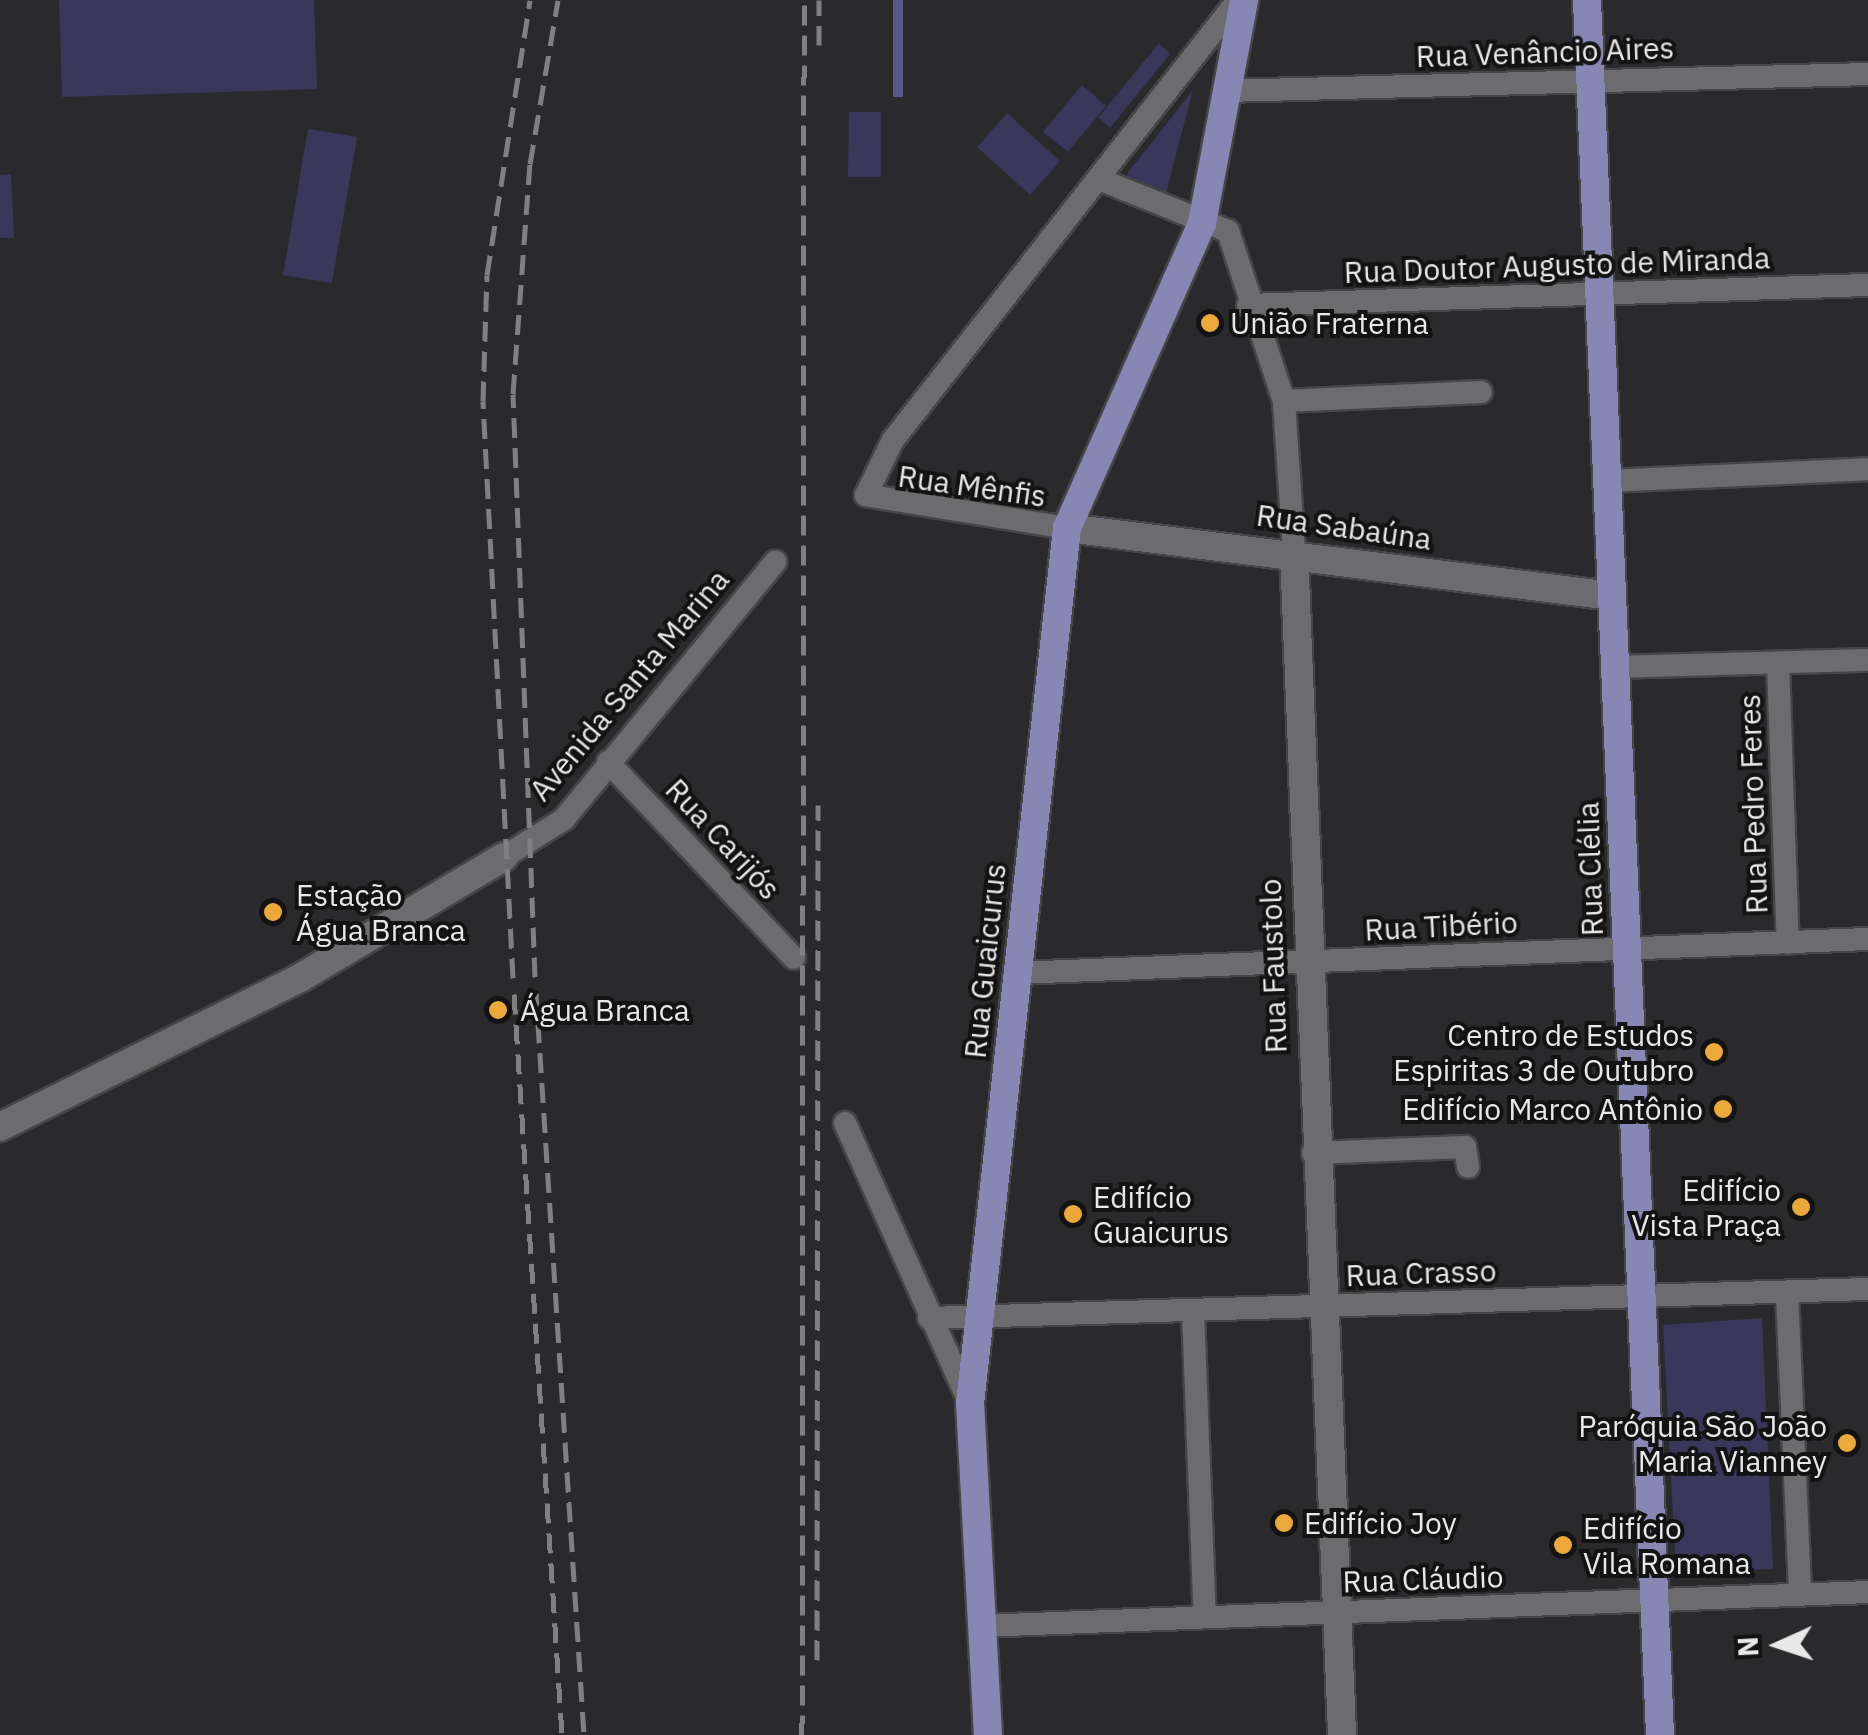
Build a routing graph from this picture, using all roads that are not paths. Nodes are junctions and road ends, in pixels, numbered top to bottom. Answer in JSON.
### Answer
{"nodes":[{"id":1,"x":1241,"y":0,"type":"edge"},
{"id":2,"x":1587,"y":0,"type":"edge"},
{"id":3,"x":1868,"y":74,"type":"edge"},
{"id":4,"x":1590,"y":82,"type":"junction"},
{"id":5,"x":1224,"y":91,"type":"junction"},
{"id":6,"x":1102,"y":180,"type":"junction"},
{"id":7,"x":1202,"y":223,"type":"junction"},
{"id":8,"x":1868,"y":285,"type":"edge"},
{"id":9,"x":1599,"y":294,"type":"junction"},
{"id":10,"x":1248,"y":305,"type":"junction"},
{"id":11,"x":1481,"y":392,"type":"dead end"},
{"id":12,"x":1284,"y":401,"type":"junction"},
{"id":13,"x":1868,"y":469,"type":"edge"},
{"id":14,"x":1607,"y":481,"type":"junction"},
{"id":15,"x":1067,"y":528,"type":"junction"},
{"id":16,"x":1294,"y":553,"type":"junction"},
{"id":17,"x":775,"y":562,"type":"dead end"},
{"id":18,"x":1612,"y":596,"type":"junction"},
{"id":19,"x":1868,"y":660,"type":"edge"},
{"id":20,"x":1778,"y":663,"type":"junction"},
{"id":21,"x":1614,"y":667,"type":"junction"},
{"id":22,"x":608,"y":762,"type":"junction"},
{"id":23,"x":504,"y":857,"type":"joint"},
{"id":24,"x":1868,"y":939,"type":"edge"},
{"id":25,"x":1788,"y":944,"type":"junction"},
{"id":26,"x":1626,"y":948,"type":"junction"},
{"id":27,"x":794,"y":958,"type":"dead end"},
{"id":28,"x":1305,"y":963,"type":"junction"},
{"id":29,"x":1017,"y":974,"type":"junction"},
{"id":30,"x":845,"y":1123,"type":"dead end"},
{"id":31,"x":0,"y":1126,"type":"edge"},
{"id":32,"x":1313,"y":1154,"type":"junction"},
{"id":33,"x":1468,"y":1167,"type":"dead end"},
{"id":34,"x":1868,"y":1289,"type":"edge"},
{"id":35,"x":1787,"y":1292,"type":"junction"},
{"id":36,"x":1642,"y":1296,"type":"junction"},
{"id":37,"x":1321,"y":1306,"type":"junction"},
{"id":38,"x":1193,"y":1311,"type":"junction"},
{"id":39,"x":977,"y":1317,"type":"junction"},
{"id":40,"x":929,"y":1318,"type":"junction"},
{"id":41,"x":970,"y":1404,"type":"junction"},
{"id":42,"x":1868,"y":1592,"type":"edge"},
{"id":43,"x":1800,"y":1594,"type":"junction"},
{"id":44,"x":1654,"y":1599,"type":"junction"},
{"id":45,"x":1336,"y":1612,"type":"junction"},
{"id":46,"x":1204,"y":1617,"type":"junction"},
{"id":47,"x":980,"y":1626,"type":"junction"},
{"id":48,"x":988,"y":1735,"type":"edge"},
{"id":49,"x":1342,"y":1735,"type":"edge"},
{"id":50,"x":1660,"y":1735,"type":"edge"}],
"edges":[{"from":1,"to":5,"type":"main road","name":"Rua Guaicurus"},
{"from":1,"to":6,"type":"street"},
{"from":2,"to":4,"type":"main road","name":"Rua Clélia"},
{"from":3,"to":4,"type":"street","name":"Rua Venâncio Aires"},
{"from":4,"to":5,"type":"street","name":"Rua Venâncio Aires"},
{"from":4,"to":9,"type":"main road","name":"Rua Clélia"},
{"from":5,"to":7,"type":"main road","name":"Rua Guaicurus"},
{"from":6,"to":7,"type":"street"},
{"from":6,"to":15,"type":"street","name":"Rua Mênfis"},
{"from":7,"to":10,"type":"street","name":"Rua Faustolo"},
{"from":7,"to":15,"type":"main road","name":"Rua Guaicurus"},
{"from":8,"to":9,"type":"street","name":"Rua Doutor Augusto de Miranda"},
{"from":9,"to":10,"type":"street","name":"Rua Doutor Augusto de Miranda"},
{"from":9,"to":14,"type":"main road","name":"Rua Clélia"},
{"from":10,"to":12,"type":"street","name":"Rua Faustolo"},
{"from":11,"to":12,"type":"street"},
{"from":12,"to":16,"type":"street","name":"Rua Faustolo"},
{"from":13,"to":14,"type":"street"},
{"from":14,"to":18,"type":"main road","name":"Rua Clélia"},
{"from":15,"to":16,"type":"street","name":"Rua Sabaúna"},
{"from":15,"to":29,"type":"main road","name":"Rua Guaicurus"},
{"from":16,"to":18,"type":"street","name":"Rua Sabaúna"},
{"from":16,"to":28,"type":"street","name":"Rua Faustolo"},
{"from":17,"to":22,"type":"street","name":"Avenida Santa Marina"},
{"from":18,"to":21,"type":"main road","name":"Rua Clélia"},
{"from":19,"to":20,"type":"street"},
{"from":20,"to":21,"type":"street"},
{"from":20,"to":25,"type":"street","name":"Rua Pedro Feres"},
{"from":21,"to":26,"type":"main road","name":"Rua Clélia"},
{"from":22,"to":23,"type":"street","name":"Avenida Santa Marina"},
{"from":22,"to":27,"type":"street","name":"Rua Carijós"},
{"from":23,"to":31,"type":"street","name":"Avenida Santa Marina"},
{"from":24,"to":25,"type":"street","name":"Rua Tibério"},
{"from":25,"to":26,"type":"street","name":"Rua Tibério"},
{"from":26,"to":28,"type":"street","name":"Rua Tibério"},
{"from":26,"to":36,"type":"main road","name":"Rua Clélia"},
{"from":28,"to":29,"type":"street","name":"Rua Tibério"},
{"from":28,"to":32,"type":"street","name":"Rua Faustolo"},
{"from":29,"to":39,"type":"main road","name":"Rua Guaicurus"},
{"from":30,"to":40,"type":"street"},
{"from":32,"to":33,"type":"street"},
{"from":32,"to":37,"type":"street","name":"Rua Faustolo"},
{"from":34,"to":35,"type":"street","name":"Rua Crasso"},
{"from":35,"to":36,"type":"street","name":"Rua Crasso"},
{"from":35,"to":43,"type":"street"},
{"from":36,"to":37,"type":"street","name":"Rua Crasso"},
{"from":36,"to":44,"type":"main road","name":"Rua Clélia"},
{"from":37,"to":38,"type":"street","name":"Rua Crasso"},
{"from":37,"to":45,"type":"street","name":"Rua Faustolo"},
{"from":38,"to":39,"type":"street","name":"Rua Crasso"},
{"from":38,"to":46,"type":"street"},
{"from":39,"to":40,"type":"street"},
{"from":39,"to":41,"type":"main road","name":"Rua Guaicurus"},
{"from":40,"to":41,"type":"street"},
{"from":41,"to":47,"type":"main road","name":"Rua Guaicurus"},
{"from":42,"to":43,"type":"street","name":"Rua Cláudio"},
{"from":43,"to":44,"type":"street","name":"Rua Cláudio"},
{"from":44,"to":45,"type":"street","name":"Rua Cláudio"},
{"from":44,"to":50,"type":"main road","name":"Rua Clélia"},
{"from":45,"to":46,"type":"street","name":"Rua Cláudio"},
{"from":45,"to":49,"type":"street","name":"Rua Faustolo"},
{"from":46,"to":47,"type":"street","name":"Rua Cláudio"},
{"from":47,"to":48,"type":"main road","name":"Rua Guaicurus"}]}
